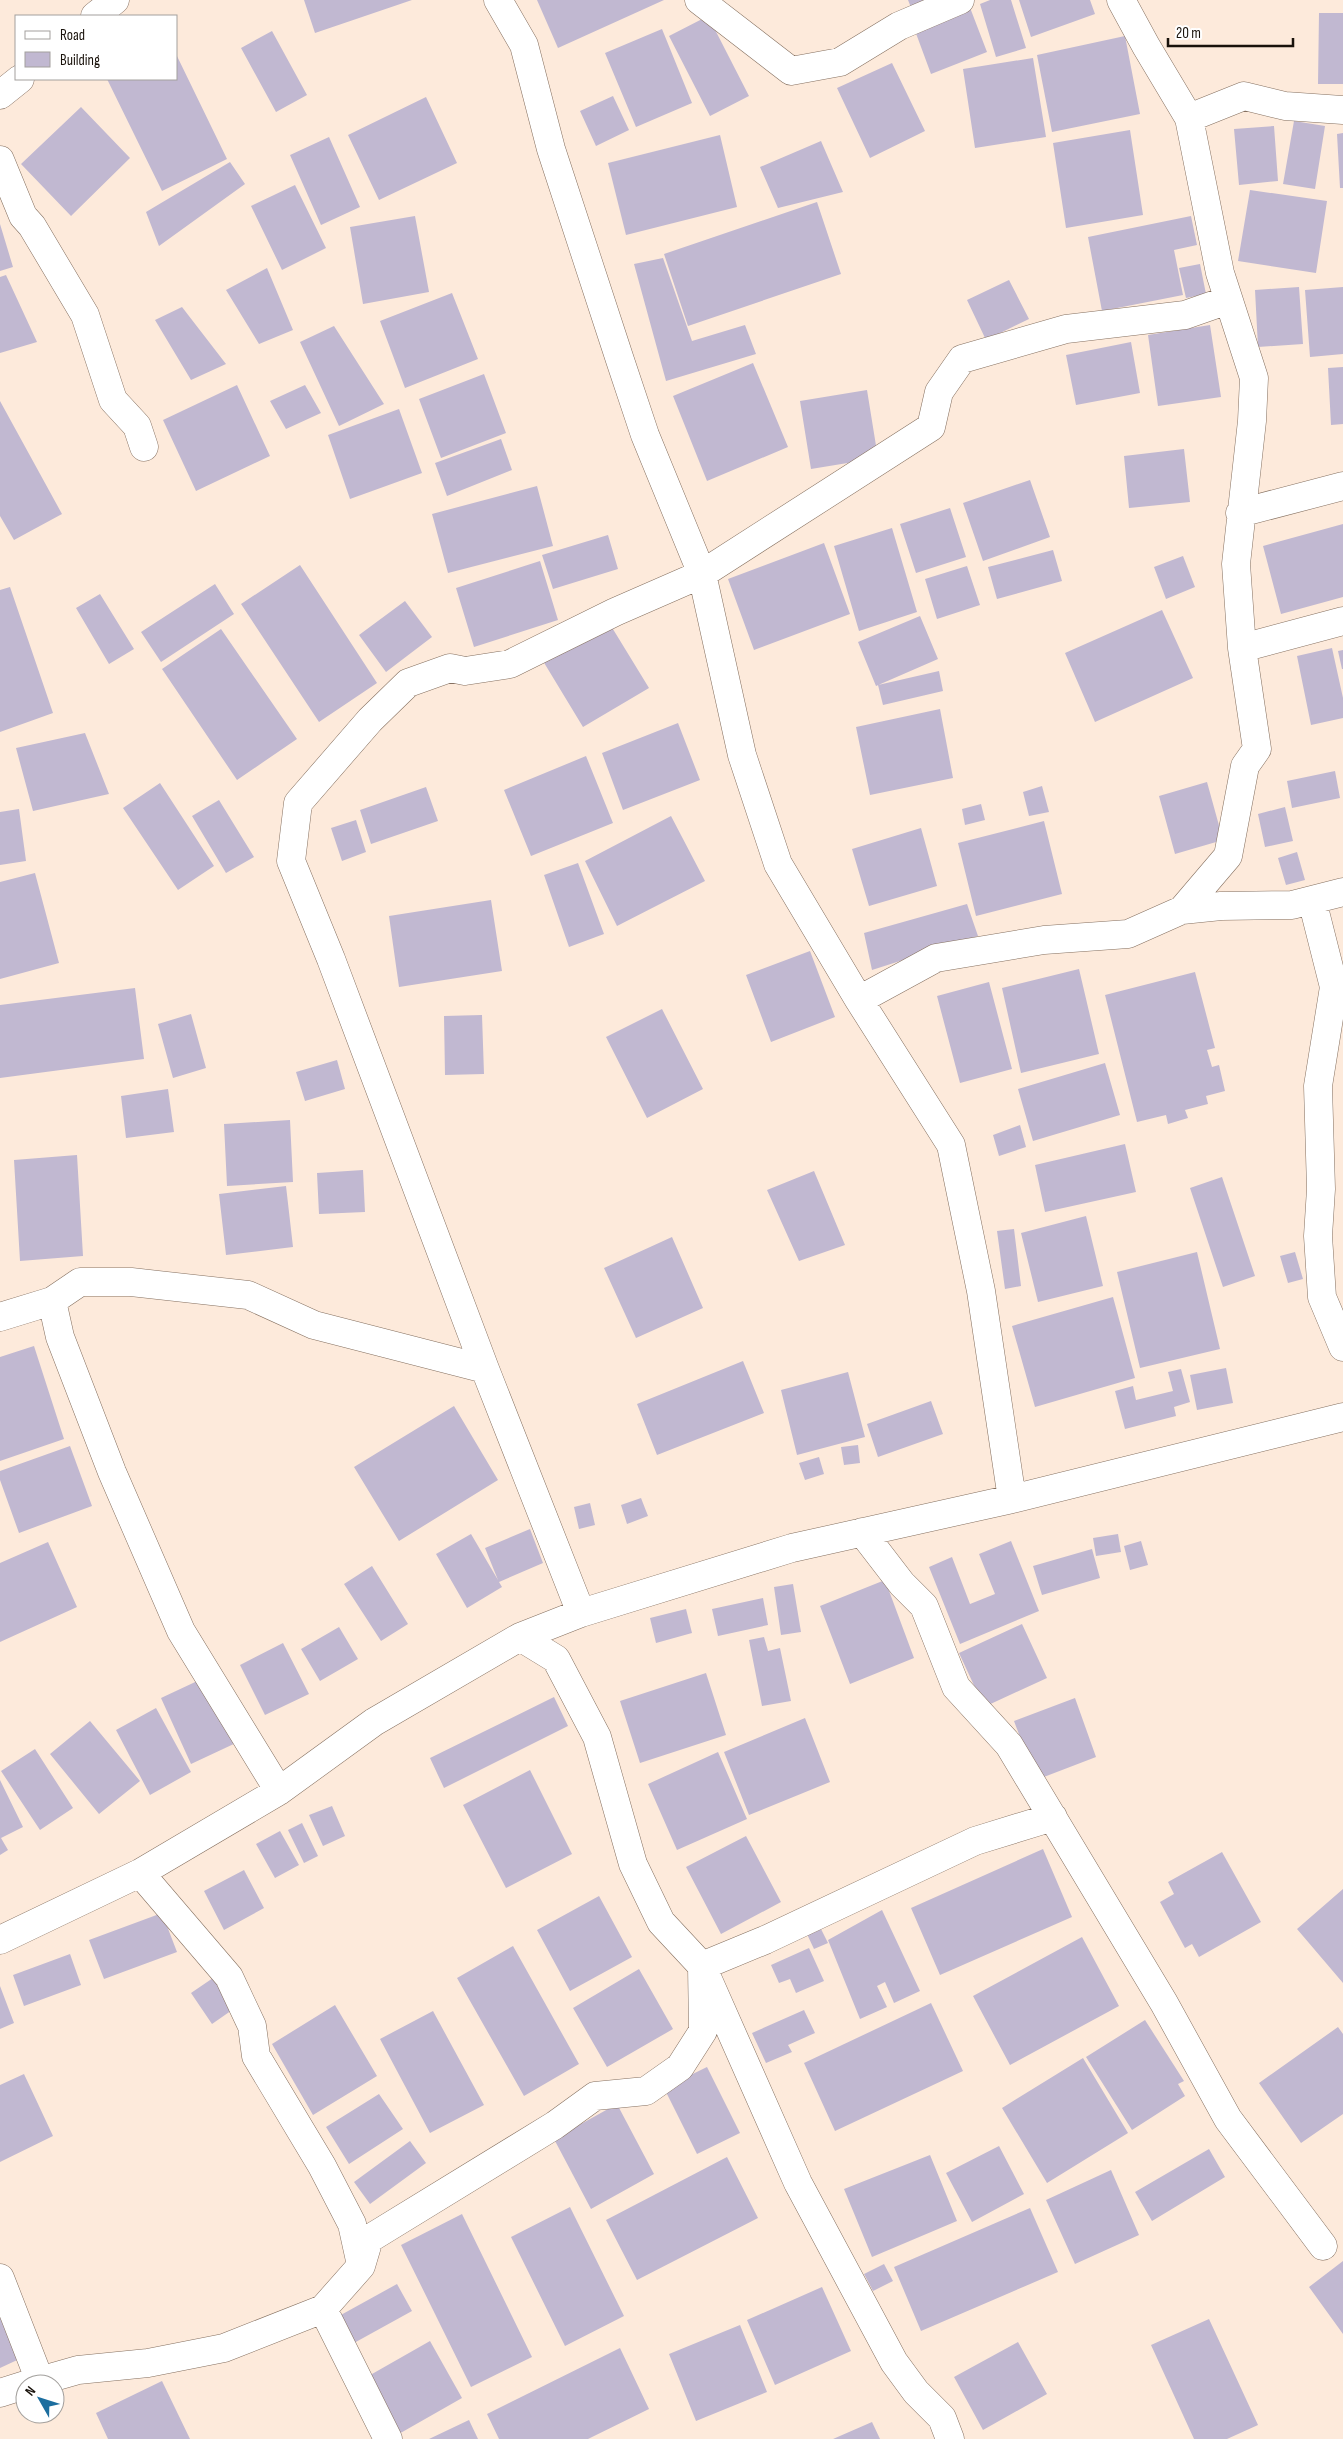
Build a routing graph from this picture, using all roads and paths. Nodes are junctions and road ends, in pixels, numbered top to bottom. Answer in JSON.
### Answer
{"nodes":[{"id":1,"x":115,"y":0,"type":"edge"},
{"id":2,"x":498,"y":0,"type":"edge"},
{"id":3,"x":698,"y":0,"type":"edge"},
{"id":4,"x":960,"y":0,"type":"edge"},
{"id":5,"x":1121,"y":0,"type":"edge"},
{"id":6,"x":97,"y":15,"type":"edge"},
{"id":7,"x":19,"y":80,"type":"edge"},
{"id":8,"x":0,"y":95,"type":"edge"},
{"id":9,"x":1343,"y":110,"type":"edge"},
{"id":10,"x":1189,"y":118,"type":"junction"},
{"id":11,"x":0,"y":160,"type":"edge"},
{"id":12,"x":1228,"y":300,"type":"junction"},
{"id":13,"x":144,"y":447,"type":"dead end"},
{"id":14,"x":1343,"y":486,"type":"edge"},
{"id":15,"x":1240,"y":514,"type":"junction"},
{"id":16,"x":702,"y":574,"type":"junction"},
{"id":17,"x":1343,"y":621,"type":"edge"},
{"id":18,"x":1242,"y":648,"type":"junction"},
{"id":19,"x":1343,"y":892,"type":"edge"},
{"id":20,"x":1312,"y":900,"type":"junction"},
{"id":21,"x":1182,"y":910,"type":"junction"},
{"id":22,"x":859,"y":1000,"type":"junction"},
{"id":23,"x":52,"y":1301,"type":"junction"},
{"id":24,"x":0,"y":1317,"type":"edge"},
{"id":25,"x":1343,"y":1347,"type":"edge"},
{"id":26,"x":485,"y":1369,"type":"junction"},
{"id":27,"x":1343,"y":1417,"type":"edge"},
{"id":28,"x":1012,"y":1499,"type":"junction"},
{"id":29,"x":862,"y":1532,"type":"junction"},
{"id":30,"x":580,"y":1613,"type":"junction"},
{"id":31,"x":520,"y":1637,"type":"junction"},
{"id":32,"x":279,"y":1791,"type":"junction"},
{"id":33,"x":1053,"y":1817,"type":"junction"},
{"id":34,"x":140,"y":1873,"type":"junction"},
{"id":35,"x":0,"y":1940,"type":"edge"},
{"id":36,"x":702,"y":1966,"type":"junction"},
{"id":37,"x":1323,"y":2246,"type":"dead end"},
{"id":38,"x":361,"y":2266,"type":"junction"},
{"id":39,"x":1,"y":2282,"type":"edge"},
{"id":40,"x":323,"y":2309,"type":"junction"},
{"id":41,"x":29,"y":2374,"type":"edge"},
{"id":42,"x":64,"y":2374,"type":"edge"},
{"id":43,"x":15,"y":2388,"type":"edge"},
{"id":44,"x":0,"y":2393,"type":"edge"},
{"id":45,"x":388,"y":2439,"type":"edge"},
{"id":46,"x":950,"y":2439,"type":"edge"}],
"edges":[{"from":1,"to":6,"type":"street"},
{"from":2,"to":16,"type":"street"},
{"from":3,"to":4,"type":"street"},
{"from":5,"to":10,"type":"street"},
{"from":7,"to":8,"type":"street"},
{"from":9,"to":10,"type":"street"},
{"from":10,"to":12,"type":"street"},
{"from":11,"to":13,"type":"street"},
{"from":12,"to":15,"type":"street"},
{"from":12,"to":16,"type":"street"},
{"from":14,"to":15,"type":"street"},
{"from":15,"to":18,"type":"street"},
{"from":16,"to":22,"type":"street"},
{"from":16,"to":26,"type":"street"},
{"from":17,"to":18,"type":"street"},
{"from":18,"to":21,"type":"street"},
{"from":19,"to":20,"type":"street"},
{"from":20,"to":21,"type":"street"},
{"from":20,"to":25,"type":"street"},
{"from":21,"to":22,"type":"street"},
{"from":22,"to":28,"type":"street"},
{"from":23,"to":24,"type":"street"},
{"from":23,"to":26,"type":"street"},
{"from":23,"to":32,"type":"street"},
{"from":26,"to":30,"type":"street"},
{"from":27,"to":28,"type":"street"},
{"from":28,"to":29,"type":"street"},
{"from":29,"to":30,"type":"street"},
{"from":29,"to":33,"type":"street"},
{"from":30,"to":31,"type":"street"},
{"from":31,"to":32,"type":"street"},
{"from":31,"to":36,"type":"street"},
{"from":32,"to":34,"type":"street"},
{"from":33,"to":36,"type":"street"},
{"from":33,"to":37,"type":"street"},
{"from":34,"to":35,"type":"street"},
{"from":34,"to":38,"type":"street"},
{"from":36,"to":38,"type":"street"},
{"from":36,"to":46,"type":"street"},
{"from":38,"to":40,"type":"street"},
{"from":39,"to":41,"type":"street"},
{"from":40,"to":42,"type":"street"},
{"from":40,"to":45,"type":"street"},
{"from":43,"to":44,"type":"street"}]}
